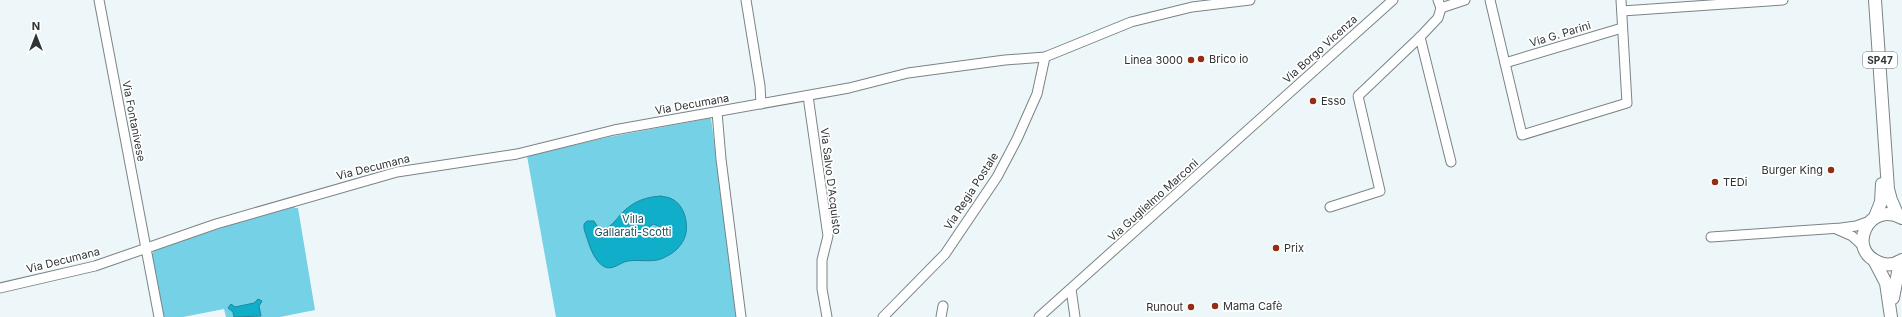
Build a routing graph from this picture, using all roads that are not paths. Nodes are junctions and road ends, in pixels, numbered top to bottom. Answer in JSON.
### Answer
{"nodes":[{"id":1,"x":99,"y":0,"type":"edge"},
{"id":2,"x":746,"y":0,"type":"edge"},
{"id":3,"x":1250,"y":0,"type":"edge"},
{"id":4,"x":1393,"y":0,"type":"edge"},
{"id":5,"x":1465,"y":0,"type":"edge"},
{"id":6,"x":1490,"y":0,"type":"edge"},
{"id":7,"x":1621,"y":0,"type":"edge"},
{"id":8,"x":1783,"y":0,"type":"edge"},
{"id":9,"x":1875,"y":0,"type":"edge"},
{"id":10,"x":1439,"y":4,"type":"edge"},
{"id":11,"x":1622,"y":11,"type":"junction"},
{"id":12,"x":1622,"y":28,"type":"junction"},
{"id":13,"x":1420,"y":37,"type":"junction"},
{"id":14,"x":1045,"y":57,"type":"junction"},
{"id":15,"x":1505,"y":63,"type":"junction"},
{"id":16,"x":808,"y":96,"type":"junction"},
{"id":17,"x":1281,"y":100,"type":"joint"},
{"id":18,"x":761,"y":104,"type":"junction"},
{"id":19,"x":717,"y":112,"type":"junction"},
{"id":20,"x":1885,"y":145,"type":"junction"},
{"id":21,"x":1451,"y":162,"type":"dead end"},
{"id":22,"x":1330,"y":207,"type":"dead end"},
{"id":23,"x":1900,"y":217,"type":"edge"},
{"id":24,"x":1872,"y":219,"type":"junction"},
{"id":25,"x":1833,"y":229,"type":"junction"},
{"id":26,"x":1711,"y":237,"type":"dead end"},
{"id":27,"x":146,"y":247,"type":"junction"},
{"id":28,"x":1864,"y":247,"type":"junction"},
{"id":29,"x":1874,"y":260,"type":"junction"},
{"id":30,"x":1901,"y":261,"type":"edge"},
{"id":31,"x":0,"y":288,"type":"edge"},
{"id":32,"x":1071,"y":289,"type":"junction"},
{"id":33,"x":943,"y":306,"type":"dead end"},
{"id":34,"x":159,"y":317,"type":"edge"},
{"id":35,"x":741,"y":317,"type":"edge"},
{"id":36,"x":827,"y":317,"type":"edge"},
{"id":37,"x":883,"y":317,"type":"edge"},
{"id":38,"x":941,"y":317,"type":"edge"},
{"id":39,"x":1039,"y":317,"type":"edge"},
{"id":40,"x":1075,"y":317,"type":"edge"},
{"id":41,"x":1891,"y":317,"type":"edge"}],
"edges":[{"from":1,"to":27,"type":"street","name":"Via Fontanivese"},
{"from":2,"to":18,"type":"street"},
{"from":3,"to":14,"type":"street","name":"Via Decumana"},
{"from":4,"to":17,"type":"street","name":"Via Borgo Vicenza"},
{"from":5,"to":10,"type":"street"},
{"from":6,"to":15,"type":"street"},
{"from":7,"to":11,"type":"street"},
{"from":8,"to":11,"type":"street"},
{"from":9,"to":20,"type":"main road","number":"SP47"},
{"from":10,"to":13,"type":"street"},
{"from":11,"to":12,"type":"street"},
{"from":12,"to":15,"type":"street","name":"Via G. Parini"},
{"from":12,"to":15,"type":"street"},
{"from":13,"to":21,"type":"street"},
{"from":13,"to":22,"type":"street"},
{"from":14,"to":16,"type":"street","name":"Via Decumana"},
{"from":14,"to":37,"type":"street","name":"Via Regia Postale"},
{"from":16,"to":18,"type":"street","name":"Via Decumana"},
{"from":16,"to":36,"type":"street","name":"Via Salvo D'Acquisto"},
{"from":17,"to":32,"type":"street","name":"Via Guglielmo Marconi"},
{"from":18,"to":19,"type":"street","name":"Via Decumana"},
{"from":19,"to":27,"type":"street","name":"Via Decumana"},
{"from":19,"to":35,"type":"street"},
{"from":20,"to":23,"type":"main road","number":"SP47"},
{"from":20,"to":24,"type":"main road","number":"SP47"},
{"from":23,"to":24,"type":"main road","number":"SP47"},
{"from":24,"to":25,"type":"street"},
{"from":24,"to":28,"type":"main road","number":"SP47"},
{"from":25,"to":26,"type":"street"},
{"from":25,"to":28,"type":"street"},
{"from":27,"to":31,"type":"street","name":"Via Decumana"},
{"from":27,"to":34,"type":"street","name":"Via Fontanivese"},
{"from":28,"to":29,"type":"main road"},
{"from":29,"to":30,"type":"main road"},
{"from":29,"to":41,"type":"main road"},
{"from":30,"to":41,"type":"main road"},
{"from":32,"to":39,"type":"street","name":"Via Guglielmo Marconi"},
{"from":32,"to":40,"type":"street"},
{"from":33,"to":38,"type":"street"}]}
